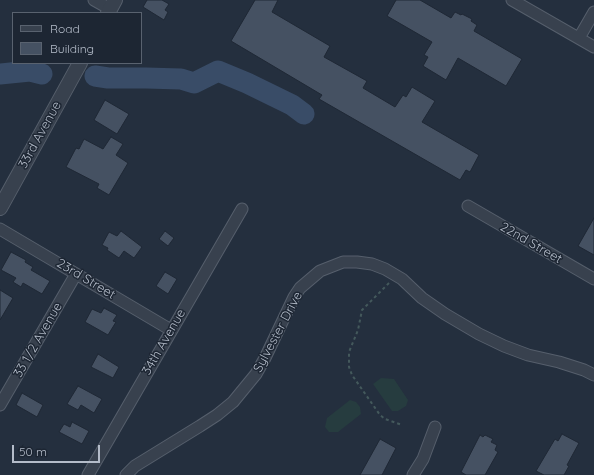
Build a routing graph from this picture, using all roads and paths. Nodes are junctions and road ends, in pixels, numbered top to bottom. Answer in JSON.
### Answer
{"nodes":[{"id":1,"x":94,"y":0,"type":"edge"},
{"id":2,"x":512,"y":0,"type":"edge"},
{"id":3,"x":111,"y":7,"type":"edge"},
{"id":4,"x":594,"y":12,"type":"edge"},
{"id":5,"x":579,"y":38,"type":"junction"},
{"id":6,"x":594,"y":47,"type":"edge"},
{"id":7,"x":79,"y":64,"type":"edge"},
{"id":8,"x":468,"y":206,"type":"dead end"},
{"id":9,"x":0,"y":208,"type":"edge"},
{"id":10,"x":242,"y":210,"type":"dead end"},
{"id":11,"x":0,"y":229,"type":"edge"},
{"id":12,"x":76,"y":274,"type":"junction"},
{"id":13,"x":594,"y":279,"type":"edge"},
{"id":14,"x":389,"y":282,"type":"dead end"},
{"id":15,"x":171,"y":330,"type":"junction"},
{"id":16,"x":594,"y":375,"type":"edge"},
{"id":17,"x":0,"y":405,"type":"edge"},
{"id":18,"x":402,"y":425,"type":"dead end"},
{"id":19,"x":435,"y":427,"type":"dead end"},
{"id":20,"x":88,"y":475,"type":"edge"},
{"id":21,"x":126,"y":475,"type":"edge"},
{"id":22,"x":413,"y":475,"type":"edge"}],
"edges":[{"from":1,"to":3,"type":"street"},
{"from":2,"to":5,"type":"street"},
{"from":4,"to":5,"type":"street"},
{"from":5,"to":6,"type":"street"},
{"from":7,"to":9,"type":"street","name":"33rd Avenue"},
{"from":8,"to":13,"type":"street","name":"22nd Street"},
{"from":10,"to":15,"type":"street","name":"34th Avenue"},
{"from":11,"to":12,"type":"street","name":"23rd Street"},
{"from":12,"to":15,"type":"street","name":"23rd Street"},
{"from":12,"to":17,"type":"street","name":"33 1/2 Avenue"},
{"from":14,"to":18,"type":"path"},
{"from":15,"to":20,"type":"street","name":"34th Avenue"},
{"from":16,"to":21,"type":"street","name":"Sylvester Drive"},
{"from":19,"to":22,"type":"street"}]}
